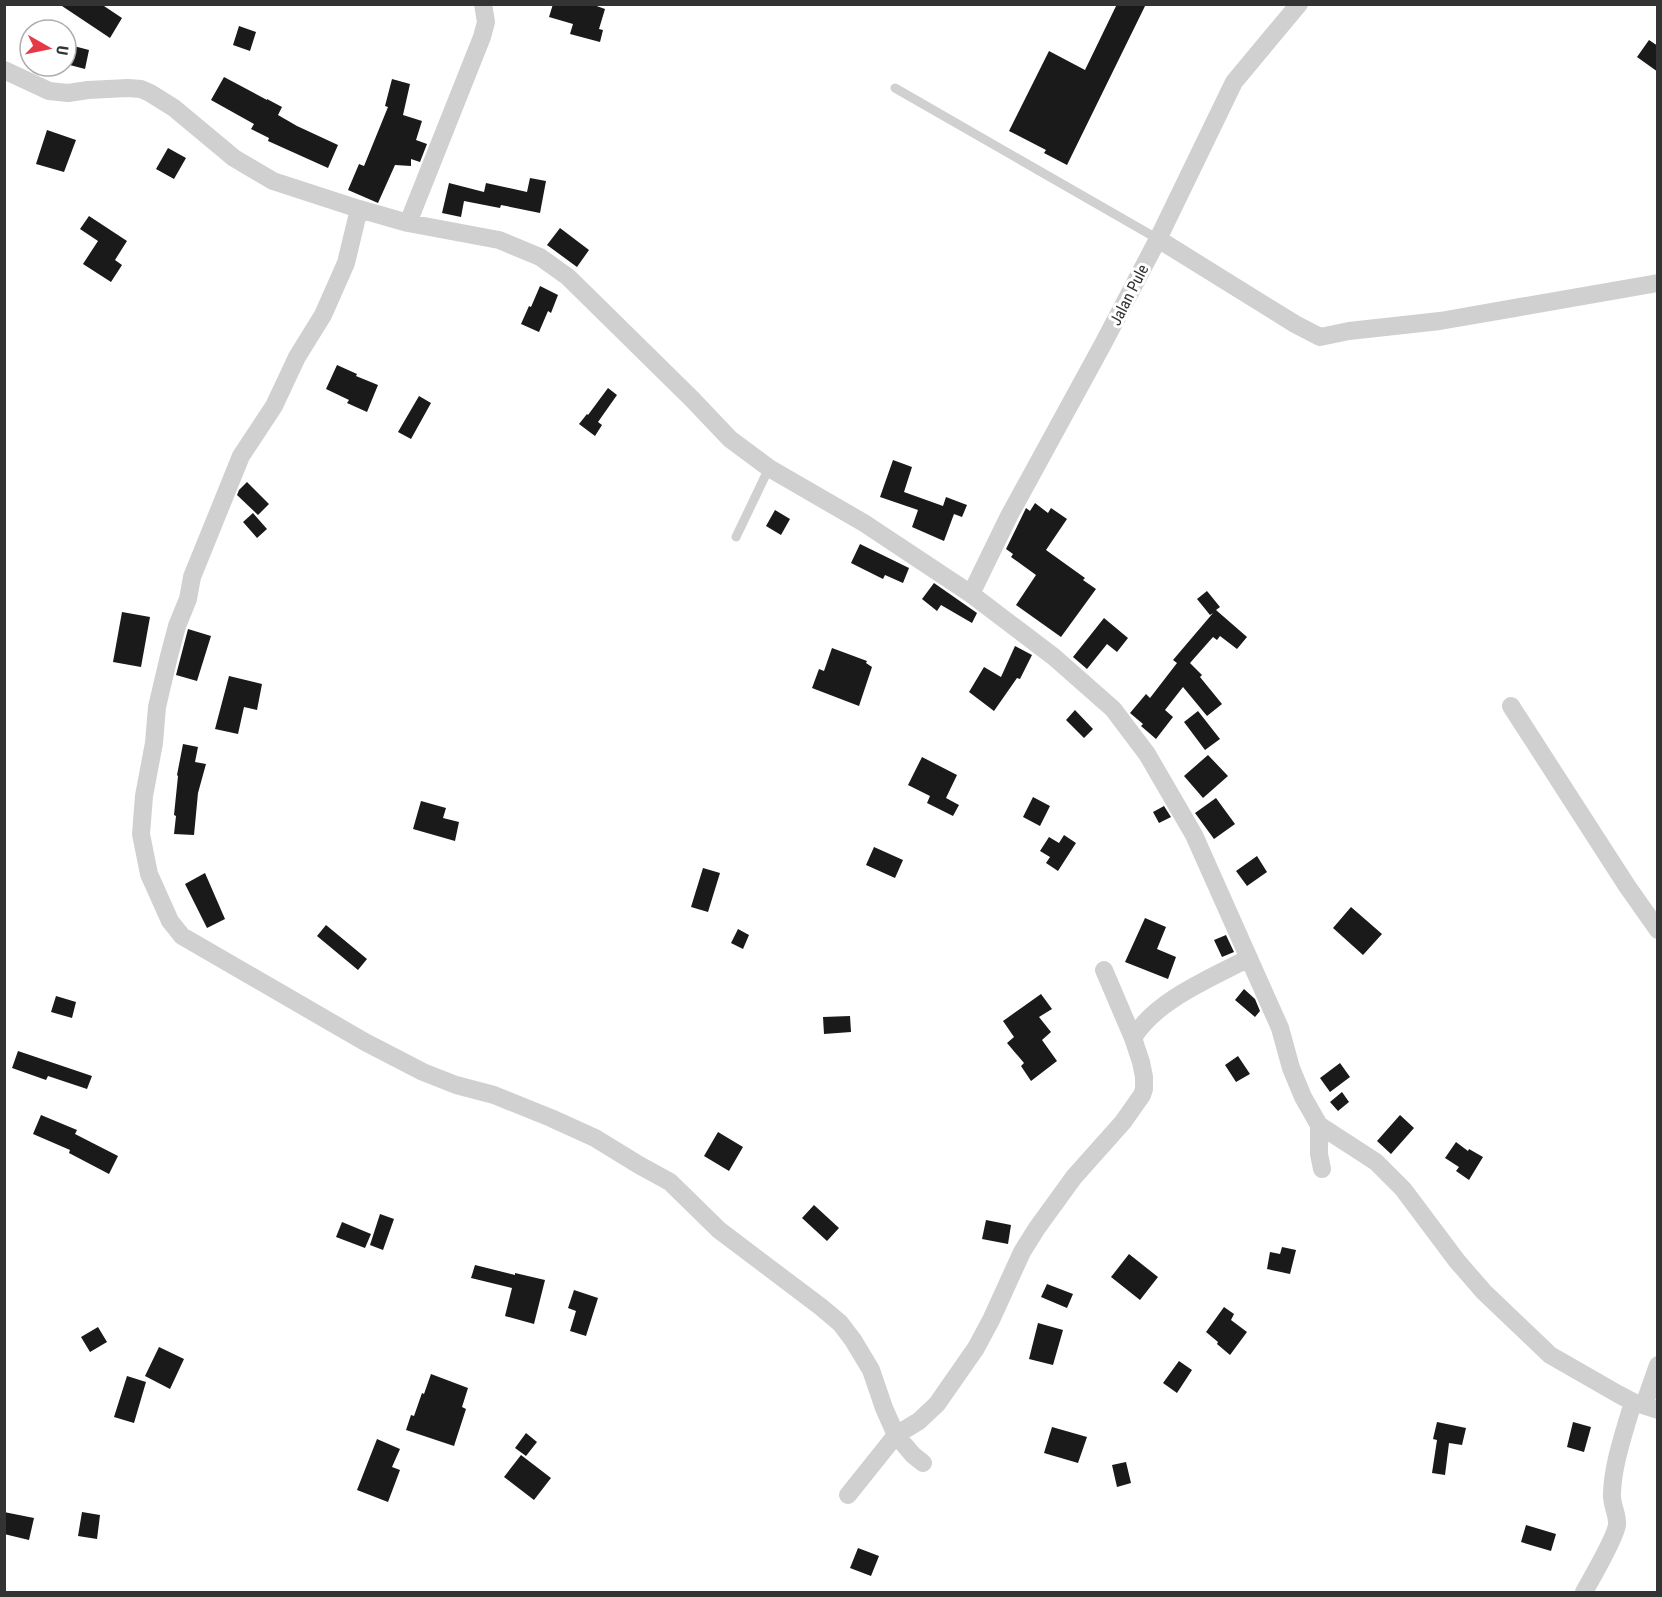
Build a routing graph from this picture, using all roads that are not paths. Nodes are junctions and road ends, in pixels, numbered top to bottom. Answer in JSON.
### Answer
{"nodes":[{"id":1,"x":483,"y":4,"type":"edge"},
{"id":2,"x":1299,"y":4,"type":"edge"},
{"id":3,"x":4,"y":70,"type":"edge"},
{"id":4,"x":895,"y":88,"type":"dead end"},
{"id":5,"x":359,"y":209,"type":"junction"},
{"id":6,"x":408,"y":223,"type":"junction"},
{"id":7,"x":1158,"y":239,"type":"junction"},
{"id":8,"x":1658,"y":284,"type":"edge"},
{"id":9,"x":769,"y":468,"type":"junction"},
{"id":10,"x":736,"y":537,"type":"dead end"},
{"id":11,"x":971,"y":594,"type":"junction"},
{"id":12,"x":1511,"y":706,"type":"dead end"},
{"id":13,"x":1658,"y":930,"type":"edge"},
{"id":14,"x":1249,"y":958,"type":"junction"},
{"id":15,"x":1104,"y":970,"type":"dead end"},
{"id":16,"x":1133,"y":1038,"type":"junction"},
{"id":17,"x":1319,"y":1125,"type":"junction"},
{"id":18,"x":1322,"y":1169,"type":"dead end"},
{"id":19,"x":1658,"y":1365,"type":"edge"},
{"id":20,"x":1645,"y":1406,"type":"edge"},
{"id":21,"x":896,"y":1434,"type":"junction"},
{"id":22,"x":923,"y":1463,"type":"dead end"},
{"id":23,"x":849,"y":1495,"type":"dead end"},
{"id":24,"x":1584,"y":1593,"type":"edge"}],
"edges":[{"from":1,"to":6,"type":"street"},
{"from":2,"to":7,"type":"street","name":"Jalan Pule"},
{"from":3,"to":5,"type":"street"},
{"from":4,"to":7,"type":"lane"},
{"from":5,"to":6,"type":"street"},
{"from":5,"to":21,"type":"street"},
{"from":6,"to":9,"type":"street"},
{"from":7,"to":8,"type":"street"},
{"from":7,"to":11,"type":"street","name":"Jalan Pule"},
{"from":9,"to":10,"type":"lane"},
{"from":9,"to":11,"type":"street"},
{"from":11,"to":14,"type":"street"},
{"from":12,"to":13,"type":"street"},
{"from":14,"to":16,"type":"street"},
{"from":14,"to":17,"type":"street"},
{"from":15,"to":16,"type":"street"},
{"from":16,"to":21,"type":"street"},
{"from":17,"to":18,"type":"street"},
{"from":17,"to":20,"type":"street"},
{"from":19,"to":20,"type":"street"},
{"from":20,"to":24,"type":"street"},
{"from":21,"to":22,"type":"street"},
{"from":21,"to":23,"type":"street"}]}
